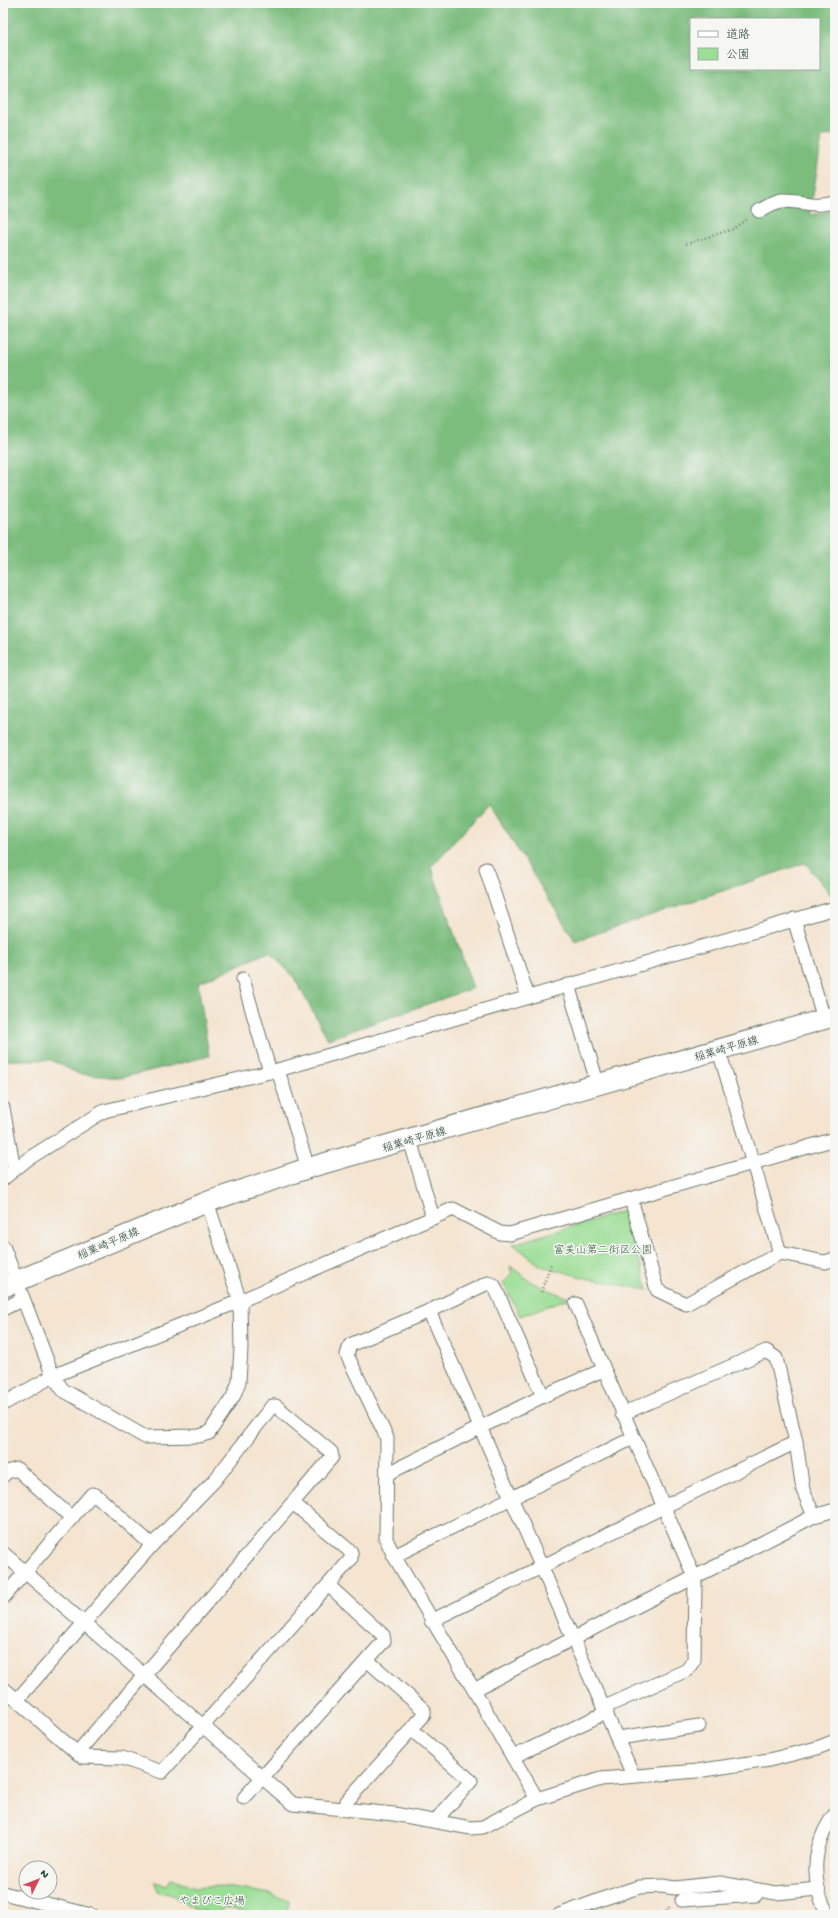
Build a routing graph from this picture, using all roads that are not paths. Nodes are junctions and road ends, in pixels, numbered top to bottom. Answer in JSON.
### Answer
{"nodes":[{"id":1,"x":835,"y":201,"type":"edge"},
{"id":2,"x":759,"y":211,"type":"road end"},
{"id":3,"x":486,"y":868,"type":"dead end"},
{"id":4,"x":835,"y":908,"type":"edge"},
{"id":5,"x":794,"y":919,"type":"junction"},
{"id":6,"x":244,"y":979,"type":"dead end"},
{"id":7,"x":568,"y":985,"type":"junction"},
{"id":8,"x":528,"y":997,"type":"junction"},
{"id":9,"x":829,"y":1018,"type":"edge"},
{"id":10,"x":719,"y":1051,"type":"junction"},
{"id":11,"x":274,"y":1071,"type":"junction"},
{"id":12,"x":598,"y":1085,"type":"junction"},
{"id":13,"x":3,"y":1108,"type":"edge"},
{"id":14,"x":835,"y":1139,"type":"edge"},
{"id":15,"x":410,"y":1140,"type":"junction"},
{"id":16,"x":753,"y":1163,"type":"junction"},
{"id":17,"x":308,"y":1168,"type":"junction"},
{"id":18,"x":14,"y":1169,"type":"junction"},
{"id":19,"x":3,"y":1179,"type":"edge"},
{"id":20,"x":631,"y":1199,"type":"junction"},
{"id":21,"x":207,"y":1202,"type":"junction"},
{"id":22,"x":434,"y":1218,"type":"junction"},
{"id":23,"x":3,"y":1246,"type":"edge"},
{"id":24,"x":780,"y":1253,"type":"junction"},
{"id":25,"x":835,"y":1259,"type":"edge"},
{"id":26,"x":14,"y":1289,"type":"edge"},
{"id":27,"x":240,"y":1301,"type":"junction"},
{"id":28,"x":576,"y":1304,"type":"dead end"},
{"id":29,"x":3,"y":1309,"type":"edge"},
{"id":30,"x":429,"y":1311,"type":"junction"},
{"id":31,"x":603,"y":1370,"type":"junction"},
{"id":32,"x":53,"y":1376,"type":"junction"},
{"id":33,"x":543,"y":1396,"type":"junction"},
{"id":34,"x":3,"y":1404,"type":"edge"},
{"id":35,"x":622,"y":1414,"type":"junction"},
{"id":36,"x":479,"y":1428,"type":"junction"},
{"id":37,"x":633,"y":1438,"type":"junction"},
{"id":38,"x":796,"y":1442,"type":"junction"},
{"id":39,"x":387,"y":1474,"type":"junction"},
{"id":40,"x":3,"y":1476,"type":"edge"},
{"id":41,"x":511,"y":1497,"type":"junction"},
{"id":42,"x":293,"y":1503,"type":"junction"},
{"id":43,"x":664,"y":1506,"type":"junction"},
{"id":44,"x":835,"y":1510,"type":"edge"},
{"id":45,"x":814,"y":1516,"type":"junction"},
{"id":46,"x":72,"y":1518,"type":"junction"},
{"id":47,"x":152,"y":1545,"type":"junction"},
{"id":48,"x":3,"y":1553,"type":"edge"},
{"id":49,"x":394,"y":1556,"type":"junction"},
{"id":50,"x":541,"y":1567,"type":"junction"},
{"id":51,"x":26,"y":1572,"type":"junction"},
{"id":52,"x":695,"y":1578,"type":"junction"},
{"id":53,"x":328,"y":1585,"type":"junction"},
{"id":54,"x":3,"y":1598,"type":"edge"},
{"id":55,"x":432,"y":1620,"type":"junction"},
{"id":56,"x":84,"y":1623,"type":"junction"},
{"id":57,"x":573,"y":1638,"type":"junction"},
{"id":58,"x":367,"y":1660,"type":"junction"},
{"id":59,"x":144,"y":1675,"type":"junction"},
{"id":60,"x":3,"y":1688,"type":"edge"},
{"id":61,"x":474,"y":1690,"type":"junction"},
{"id":62,"x":17,"y":1700,"type":"junction"},
{"id":63,"x":606,"y":1710,"type":"junction"},
{"id":64,"x":203,"y":1726,"type":"junction"},
{"id":65,"x":700,"y":1726,"type":"dead end"},
{"id":66,"x":412,"y":1729,"type":"junction"},
{"id":67,"x":618,"y":1738,"type":"junction"},
{"id":68,"x":835,"y":1741,"type":"edge"},
{"id":69,"x":77,"y":1753,"type":"junction"},
{"id":70,"x":513,"y":1757,"type":"junction"},
{"id":71,"x":633,"y":1775,"type":"junction"},
{"id":72,"x":262,"y":1778,"type":"junction"},
{"id":73,"x":244,"y":1798,"type":"dead end"},
{"id":74,"x":537,"y":1799,"type":"junction"},
{"id":75,"x":346,"y":1810,"type":"junction"},
{"id":76,"x":835,"y":1814,"type":"edge"},
{"id":77,"x":435,"y":1821,"type":"junction"},
{"id":78,"x":818,"y":1888,"type":"junction"},
{"id":79,"x":3,"y":1893,"type":"edge"},
{"id":80,"x":776,"y":1893,"type":"junction"},
{"id":81,"x":682,"y":1900,"type":"dead end"},
{"id":82,"x":91,"y":1915,"type":"edge"},
{"id":83,"x":559,"y":1915,"type":"edge"},
{"id":84,"x":828,"y":1915,"type":"edge"}],
"edges":[{"from":1,"to":2,"type":"street"},
{"from":3,"to":8,"type":"street"},
{"from":4,"to":5,"type":"street"},
{"from":5,"to":7,"type":"street"},
{"from":5,"to":9,"type":"street"},
{"from":6,"to":11,"type":"street"},
{"from":7,"to":8,"type":"street"},
{"from":7,"to":12,"type":"street"},
{"from":8,"to":11,"type":"street"},
{"from":9,"to":10,"type":"main road","name":"稲葉崎平原線"},
{"from":10,"to":12,"type":"main road","name":"稲葉崎平原線"},
{"from":10,"to":16,"type":"street"},
{"from":11,"to":17,"type":"street"},
{"from":11,"to":18,"type":"street"},
{"from":12,"to":15,"type":"main road","name":"稲葉崎平原線"},
{"from":13,"to":18,"type":"street"},
{"from":14,"to":16,"type":"street"},
{"from":15,"to":17,"type":"main road","name":"稲葉崎平原線"},
{"from":15,"to":22,"type":"street"},
{"from":16,"to":20,"type":"street"},
{"from":16,"to":24,"type":"street"},
{"from":17,"to":21,"type":"main road","name":"稲葉崎平原線"},
{"from":18,"to":19,"type":"street"},
{"from":20,"to":22,"type":"street"},
{"from":20,"to":24,"type":"street"},
{"from":21,"to":26,"type":"main road","name":"稲葉崎平原線"},
{"from":21,"to":27,"type":"street"},
{"from":22,"to":27,"type":"street"},
{"from":23,"to":26,"type":"street"},
{"from":24,"to":25,"type":"street"},
{"from":26,"to":29,"type":"street"},
{"from":26,"to":32,"type":"street"},
{"from":27,"to":32,"type":"street"},
{"from":27,"to":32,"type":"street"},
{"from":28,"to":31,"type":"street"},
{"from":30,"to":33,"type":"street"},
{"from":30,"to":36,"type":"street"},
{"from":30,"to":39,"type":"street"},
{"from":31,"to":33,"type":"street"},
{"from":31,"to":35,"type":"street"},
{"from":32,"to":34,"type":"street"},
{"from":33,"to":36,"type":"street"},
{"from":35,"to":37,"type":"street"},
{"from":35,"to":38,"type":"street"},
{"from":36,"to":39,"type":"street"},
{"from":36,"to":41,"type":"street"},
{"from":37,"to":41,"type":"street"},
{"from":37,"to":43,"type":"street"},
{"from":38,"to":43,"type":"street"},
{"from":38,"to":45,"type":"street"},
{"from":39,"to":49,"type":"street"},
{"from":40,"to":46,"type":"street"},
{"from":41,"to":49,"type":"street"},
{"from":41,"to":50,"type":"street"},
{"from":42,"to":47,"type":"street"},
{"from":42,"to":53,"type":"street"},
{"from":42,"to":59,"type":"street"},
{"from":43,"to":50,"type":"street"},
{"from":43,"to":52,"type":"street"},
{"from":44,"to":45,"type":"street"},
{"from":45,"to":52,"type":"street"},
{"from":46,"to":47,"type":"street"},
{"from":46,"to":51,"type":"street"},
{"from":47,"to":56,"type":"street"},
{"from":48,"to":51,"type":"street"},
{"from":49,"to":55,"type":"street"},
{"from":50,"to":55,"type":"street"},
{"from":50,"to":57,"type":"street"},
{"from":51,"to":54,"type":"street"},
{"from":51,"to":56,"type":"street"},
{"from":52,"to":57,"type":"street"},
{"from":52,"to":63,"type":"street"},
{"from":53,"to":58,"type":"street"},
{"from":53,"to":64,"type":"street"},
{"from":55,"to":61,"type":"street"},
{"from":56,"to":59,"type":"street"},
{"from":56,"to":62,"type":"street"},
{"from":57,"to":61,"type":"street"},
{"from":57,"to":63,"type":"street"},
{"from":58,"to":66,"type":"street"},
{"from":58,"to":72,"type":"street"},
{"from":59,"to":64,"type":"street"},
{"from":59,"to":69,"type":"street"},
{"from":60,"to":62,"type":"street"},
{"from":61,"to":70,"type":"street"},
{"from":62,"to":69,"type":"street"},
{"from":63,"to":67,"type":"street"},
{"from":63,"to":70,"type":"street"},
{"from":64,"to":69,"type":"street"},
{"from":64,"to":72,"type":"street"},
{"from":65,"to":67,"type":"street"},
{"from":66,"to":75,"type":"street"},
{"from":66,"to":77,"type":"street"},
{"from":67,"to":71,"type":"street"},
{"from":68,"to":71,"type":"street"},
{"from":70,"to":74,"type":"street"},
{"from":71,"to":74,"type":"street"},
{"from":72,"to":73,"type":"street"},
{"from":72,"to":75,"type":"street"},
{"from":74,"to":77,"type":"street"},
{"from":75,"to":77,"type":"street"},
{"from":76,"to":78,"type":"street"},
{"from":78,"to":80,"type":"street"},
{"from":78,"to":84,"type":"street"},
{"from":79,"to":82,"type":"street"},
{"from":80,"to":81,"type":"street"},
{"from":80,"to":83,"type":"street"}]}
